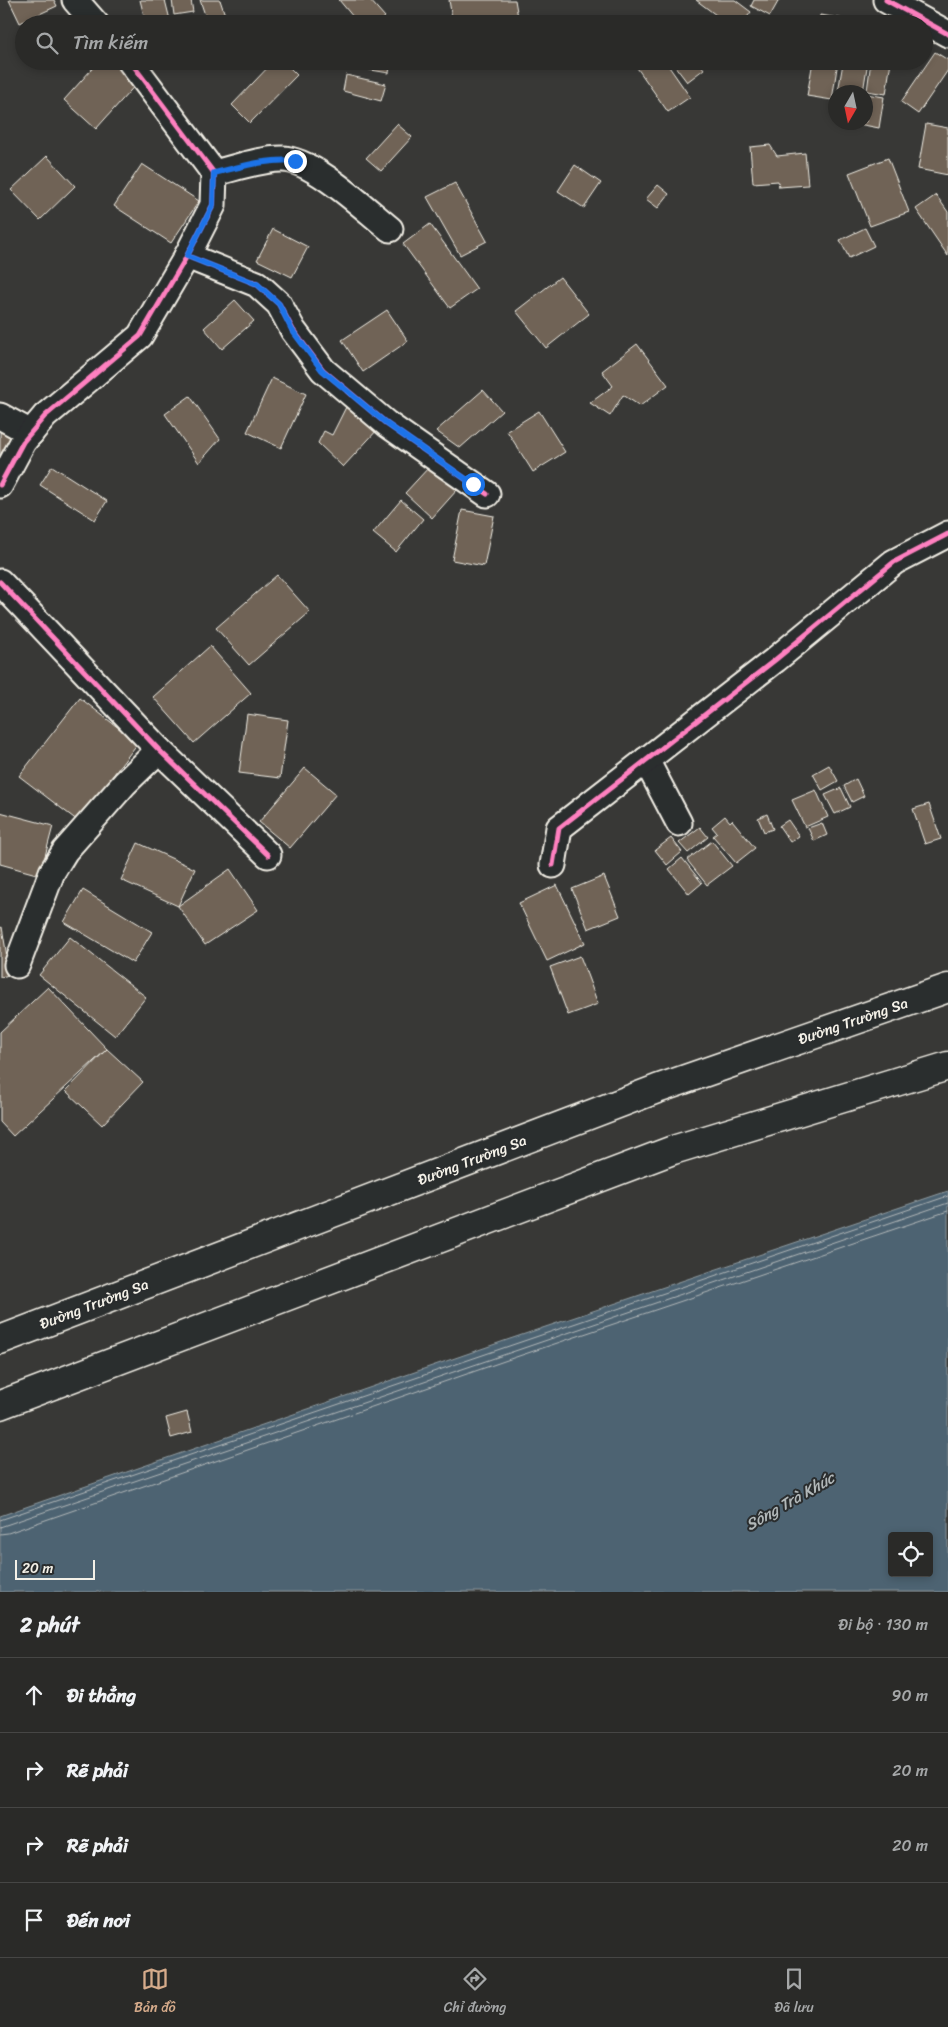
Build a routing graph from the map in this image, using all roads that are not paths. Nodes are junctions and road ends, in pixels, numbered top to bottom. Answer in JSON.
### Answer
{"nodes":[{"id":1,"x":75,"y":0,"type":"edge"},
{"id":2,"x":886,"y":0,"type":"edge"},
{"id":3,"x":88,"y":15,"type":"edge"},
{"id":4,"x":913,"y":15,"type":"edge"},
{"id":5,"x":933,"y":26,"type":"edge"},
{"id":6,"x":948,"y":34,"type":"edge"},
{"id":7,"x":137,"y":70,"type":"edge"},
{"id":8,"x":214,"y":173,"type":"junction"},
{"id":9,"x":390,"y":229,"type":"dead end"},
{"id":10,"x":187,"y":256,"type":"junction"},
{"id":11,"x":0,"y":416,"type":"edge"},
{"id":12,"x":31,"y":433,"type":"junction"},
{"id":13,"x":0,"y":485,"type":"edge"},
{"id":14,"x":488,"y":494,"type":"dead end"},
{"id":15,"x":948,"y":534,"type":"edge"},
{"id":16,"x":0,"y":582,"type":"edge"},
{"id":17,"x":159,"y":750,"type":"junction"},
{"id":18,"x":646,"y":760,"type":"junction"},
{"id":19,"x":679,"y":823,"type":"dead end"},
{"id":20,"x":268,"y":855,"type":"dead end"},
{"id":21,"x":553,"y":865,"type":"dead end"},
{"id":22,"x":17,"y":965,"type":"dead end"},
{"id":23,"x":948,"y":988,"type":"edge"},
{"id":24,"x":948,"y":1066,"type":"edge"},
{"id":25,"x":0,"y":1340,"type":"edge"},
{"id":26,"x":0,"y":1405,"type":"edge"}],
"edges":[{"from":1,"to":3,"type":"street"},
{"from":2,"to":4,"type":"street"},
{"from":5,"to":6,"type":"street"},
{"from":7,"to":8,"type":"street"},
{"from":8,"to":9,"type":"street"},
{"from":8,"to":10,"type":"street"},
{"from":10,"to":12,"type":"street"},
{"from":10,"to":14,"type":"street"},
{"from":11,"to":12,"type":"street"},
{"from":12,"to":13,"type":"street"},
{"from":15,"to":18,"type":"street"},
{"from":16,"to":17,"type":"street"},
{"from":17,"to":20,"type":"street"},
{"from":17,"to":22,"type":"street"},
{"from":18,"to":19,"type":"street"},
{"from":18,"to":21,"type":"street"},
{"from":23,"to":25,"type":"main road","name":"Đường Trường Sa"},
{"from":24,"to":26,"type":"main road"}]}
